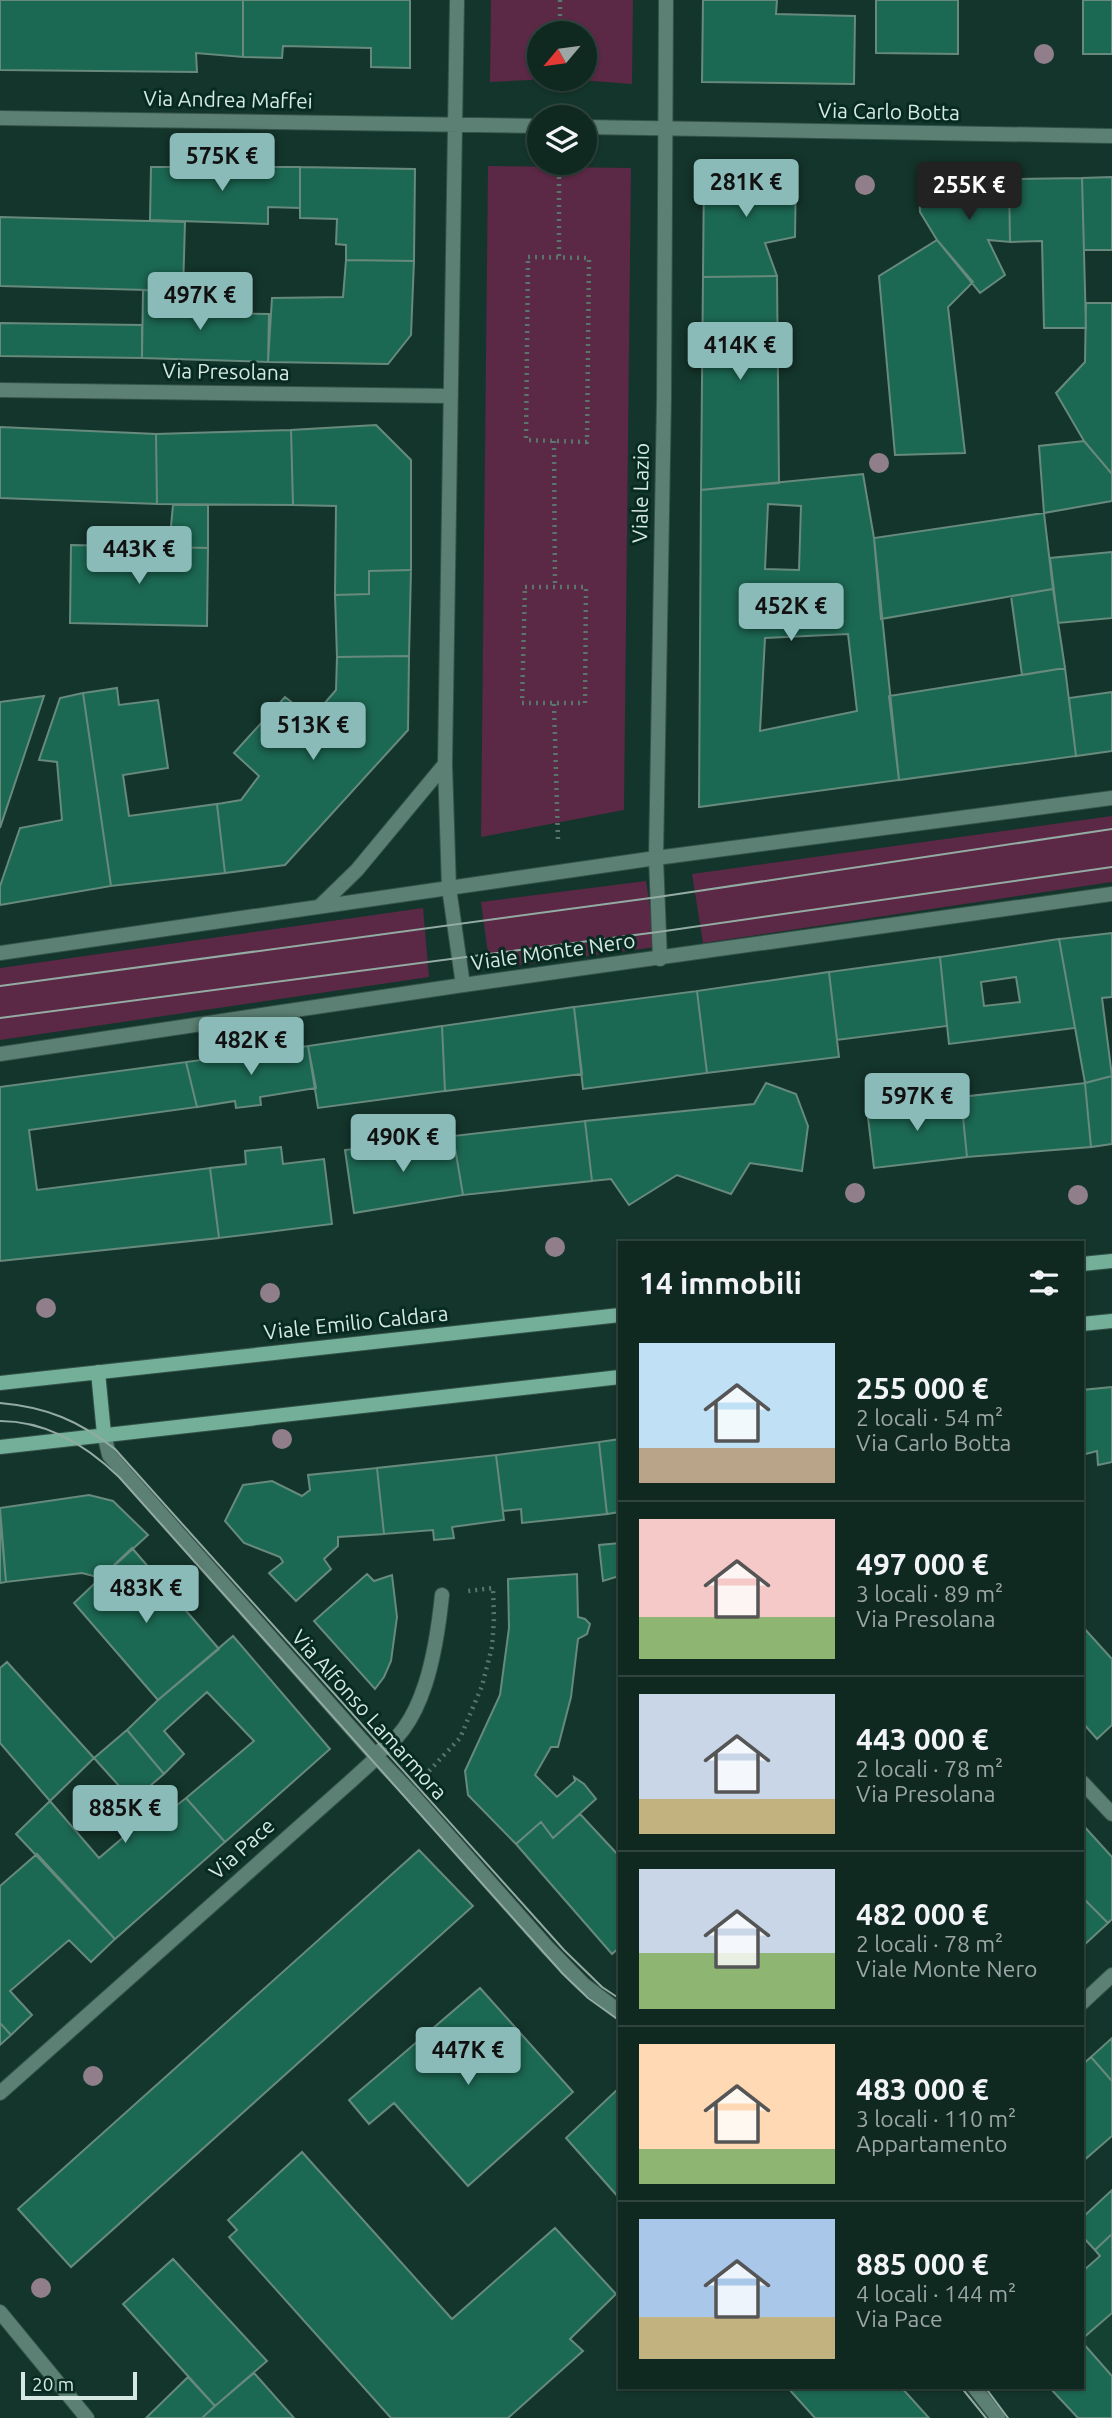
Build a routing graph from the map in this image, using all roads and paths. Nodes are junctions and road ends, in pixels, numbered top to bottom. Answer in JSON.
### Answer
{"nodes":[{"id":1,"x":457,"y":0,"type":"edge"},
{"id":2,"x":560,"y":0,"type":"edge"},
{"id":3,"x":666,"y":0,"type":"edge"},
{"id":4,"x":560,"y":21,"type":"edge"},
{"id":5,"x":0,"y":118,"type":"edge"},
{"id":6,"x":456,"y":124,"type":"junction"},
{"id":7,"x":527,"y":126,"type":"edge"},
{"id":8,"x":597,"y":127,"type":"edge"},
{"id":9,"x":665,"y":129,"type":"junction"},
{"id":10,"x":1112,"y":136,"type":"edge"},
{"id":11,"x":559,"y":175,"type":"edge"},
{"id":12,"x":559,"y":257,"type":"junction"},
{"id":13,"x":0,"y":390,"type":"edge"},
{"id":14,"x":451,"y":396,"type":"junction"},
{"id":15,"x":554,"y":441,"type":"junction"},
{"id":16,"x":555,"y":587,"type":"junction"},
{"id":17,"x":554,"y":704,"type":"junction"},
{"id":18,"x":445,"y":764,"type":"junction"},
{"id":19,"x":1112,"y":798,"type":"edge"},
{"id":20,"x":558,"y":841,"type":"dead end"},
{"id":21,"x":656,"y":858,"type":"junction"},
{"id":22,"x":449,"y":888,"type":"junction"},
{"id":23,"x":1112,"y":894,"type":"edge"},
{"id":24,"x":321,"y":905,"type":"junction"},
{"id":25,"x":0,"y":953,"type":"edge"},
{"id":26,"x":660,"y":959,"type":"junction"},
{"id":27,"x":463,"y":985,"type":"junction"},
{"id":28,"x":0,"y":1054,"type":"edge"},
{"id":29,"x":1112,"y":1261,"type":"edge"},
{"id":30,"x":1084,"y":1264,"type":"edge"},
{"id":31,"x":618,"y":1315,"type":"edge"},
{"id":32,"x":1112,"y":1321,"type":"edge"},
{"id":33,"x":1084,"y":1324,"type":"edge"},
{"id":34,"x":98,"y":1373,"type":"junction"},
{"id":35,"x":618,"y":1377,"type":"edge"},
{"id":36,"x":0,"y":1383,"type":"edge"},
{"id":37,"x":104,"y":1434,"type":"junction"},
{"id":38,"x":0,"y":1447,"type":"edge"},
{"id":39,"x":442,"y":1595,"type":"joint"},
{"id":40,"x":374,"y":1755,"type":"junction"},
{"id":41,"x":429,"y":1771,"type":"dead end"},
{"id":42,"x":1084,"y":1784,"type":"edge"},
{"id":43,"x":1112,"y":1814,"type":"edge"},
{"id":44,"x":1112,"y":1976,"type":"edge"},
{"id":45,"x":1084,"y":2001,"type":"edge"},
{"id":46,"x":618,"y":2010,"type":"edge"},
{"id":47,"x":0,"y":2093,"type":"edge"},
{"id":48,"x":0,"y":2312,"type":"edge"},
{"id":49,"x":976,"y":2389,"type":"edge"},
{"id":50,"x":87,"y":2418,"type":"edge"},
{"id":51,"x":998,"y":2418,"type":"edge"}],
"edges":[{"from":1,"to":6,"type":"street"},
{"from":2,"to":4,"type":"path"},
{"from":3,"to":9,"type":"street","name":"Viale Lazio"},
{"from":5,"to":6,"type":"street","name":"Via Andrea Maffei"},
{"from":6,"to":7,"type":"street"},
{"from":6,"to":14,"type":"street"},
{"from":8,"to":9,"type":"street"},
{"from":9,"to":10,"type":"street","name":"Via Carlo Botta"},
{"from":9,"to":21,"type":"street","name":"Viale Lazio"},
{"from":11,"to":12,"type":"path"},
{"from":12,"to":15,"type":"path"},
{"from":12,"to":15,"type":"path"},
{"from":13,"to":14,"type":"street","name":"Via Presolana"},
{"from":14,"to":18,"type":"street"},
{"from":15,"to":16,"type":"path"},
{"from":16,"to":17,"type":"path"},
{"from":16,"to":17,"type":"path"},
{"from":17,"to":20,"type":"path"},
{"from":18,"to":22,"type":"street"},
{"from":18,"to":24,"type":"street"},
{"from":19,"to":21,"type":"street"},
{"from":21,"to":22,"type":"street"},
{"from":21,"to":26,"type":"street","name":"Viale Lazio"},
{"from":22,"to":24,"type":"street"},
{"from":22,"to":27,"type":"street"},
{"from":23,"to":26,"type":"street","name":"Viale Monte Nero"},
{"from":24,"to":25,"type":"street"},
{"from":26,"to":27,"type":"street","name":"Viale Monte Nero"},
{"from":27,"to":28,"type":"street","name":"Viale Monte Nero"},
{"from":29,"to":30,"type":"main road"},
{"from":31,"to":34,"type":"main road","name":"Viale Emilio Caldara"},
{"from":32,"to":33,"type":"main road"},
{"from":34,"to":36,"type":"main road","name":"Viale Emilio Caldara"},
{"from":34,"to":37,"type":"main road"},
{"from":35,"to":37,"type":"main road"},
{"from":37,"to":38,"type":"main road"},
{"from":37,"to":40,"type":"street","name":"Via Alfonso Lamarmora"},
{"from":39,"to":40,"type":"street","name":"Via Pace"},
{"from":39,"to":41,"type":"path"},
{"from":40,"to":46,"type":"street","name":"Via Alfonso Lamarmora"},
{"from":40,"to":47,"type":"street","name":"Via Pace"},
{"from":42,"to":43,"type":"street"},
{"from":44,"to":45,"type":"street"},
{"from":48,"to":50,"type":"street"},
{"from":49,"to":51,"type":"street"}]}
